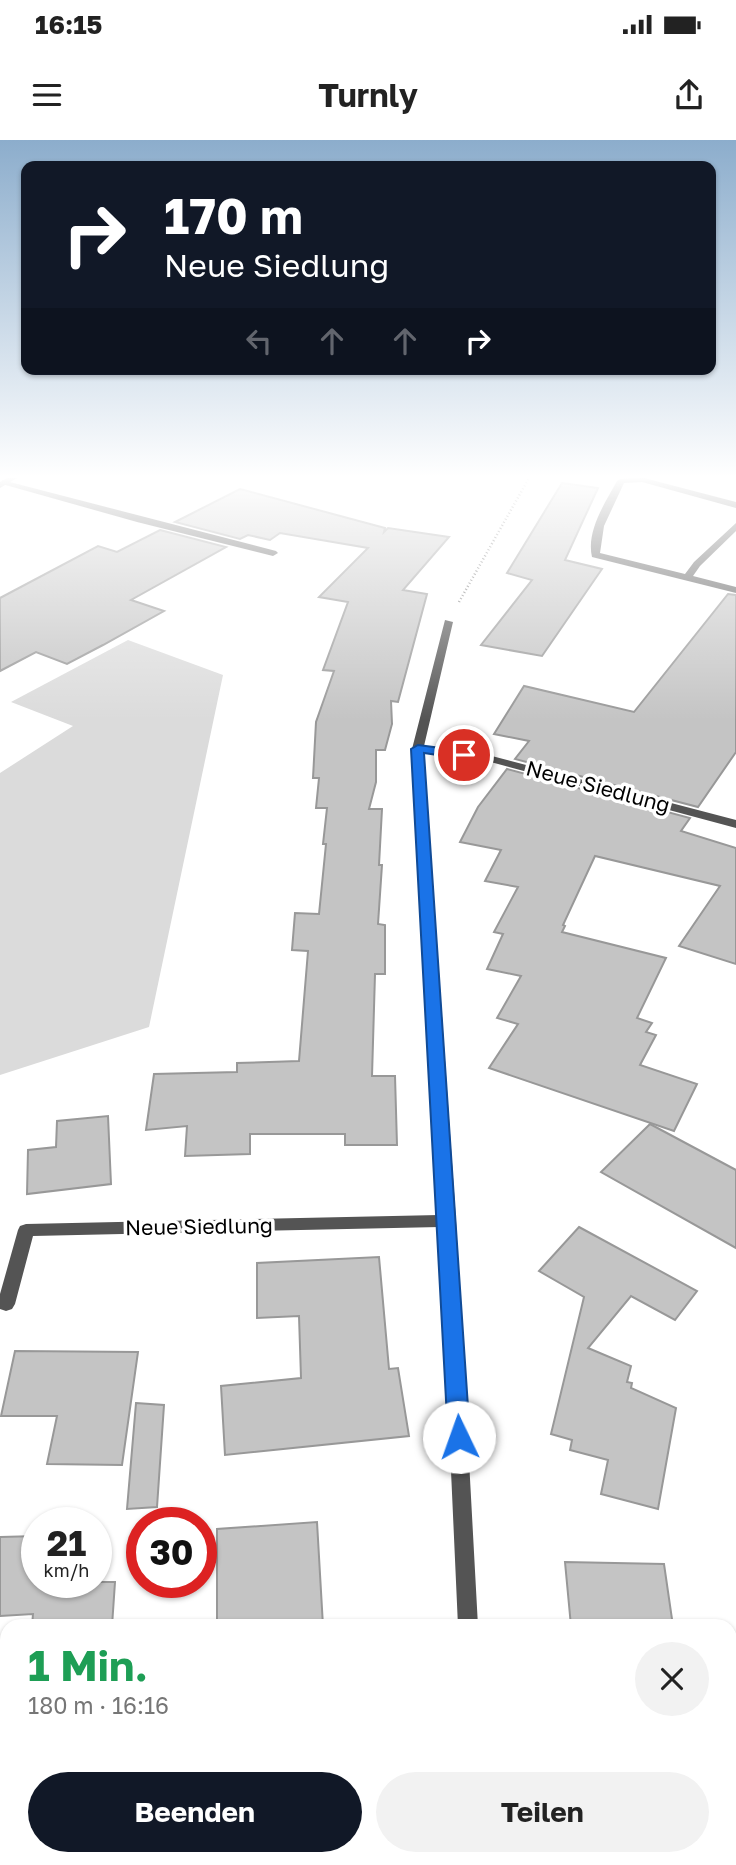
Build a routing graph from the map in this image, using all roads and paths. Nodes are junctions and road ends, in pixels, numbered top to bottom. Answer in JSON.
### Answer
{"nodes":[{"id":1,"x":483,"y":558,"type":"edge"},
{"id":2,"x":609,"y":558,"type":"edge"},
{"id":3,"x":703,"y":558,"type":"edge"},
{"id":4,"x":687,"y":578,"type":"junction"},
{"id":5,"x":736,"y":590,"type":"edge"},
{"id":6,"x":447,"y":622,"type":"joint"},
{"id":7,"x":418,"y":749,"type":"junction"},
{"id":8,"x":736,"y":824,"type":"edge"},
{"id":9,"x":448,"y":1221,"type":"junction"},
{"id":10,"x":3,"y":1305,"type":"edge"},
{"id":11,"x":468,"y":1619,"type":"edge"}],
"edges":[{"from":1,"to":6,"type":"path"},
{"from":2,"to":4,"type":"street"},
{"from":3,"to":4,"type":"street"},
{"from":4,"to":5,"type":"street"},
{"from":6,"to":7,"type":"street"},
{"from":7,"to":8,"type":"street","name":"Neue Siedlung"},
{"from":7,"to":9,"type":"street"},
{"from":9,"to":10,"type":"street","name":"Neue Siedlung"},
{"from":9,"to":11,"type":"street"}]}
